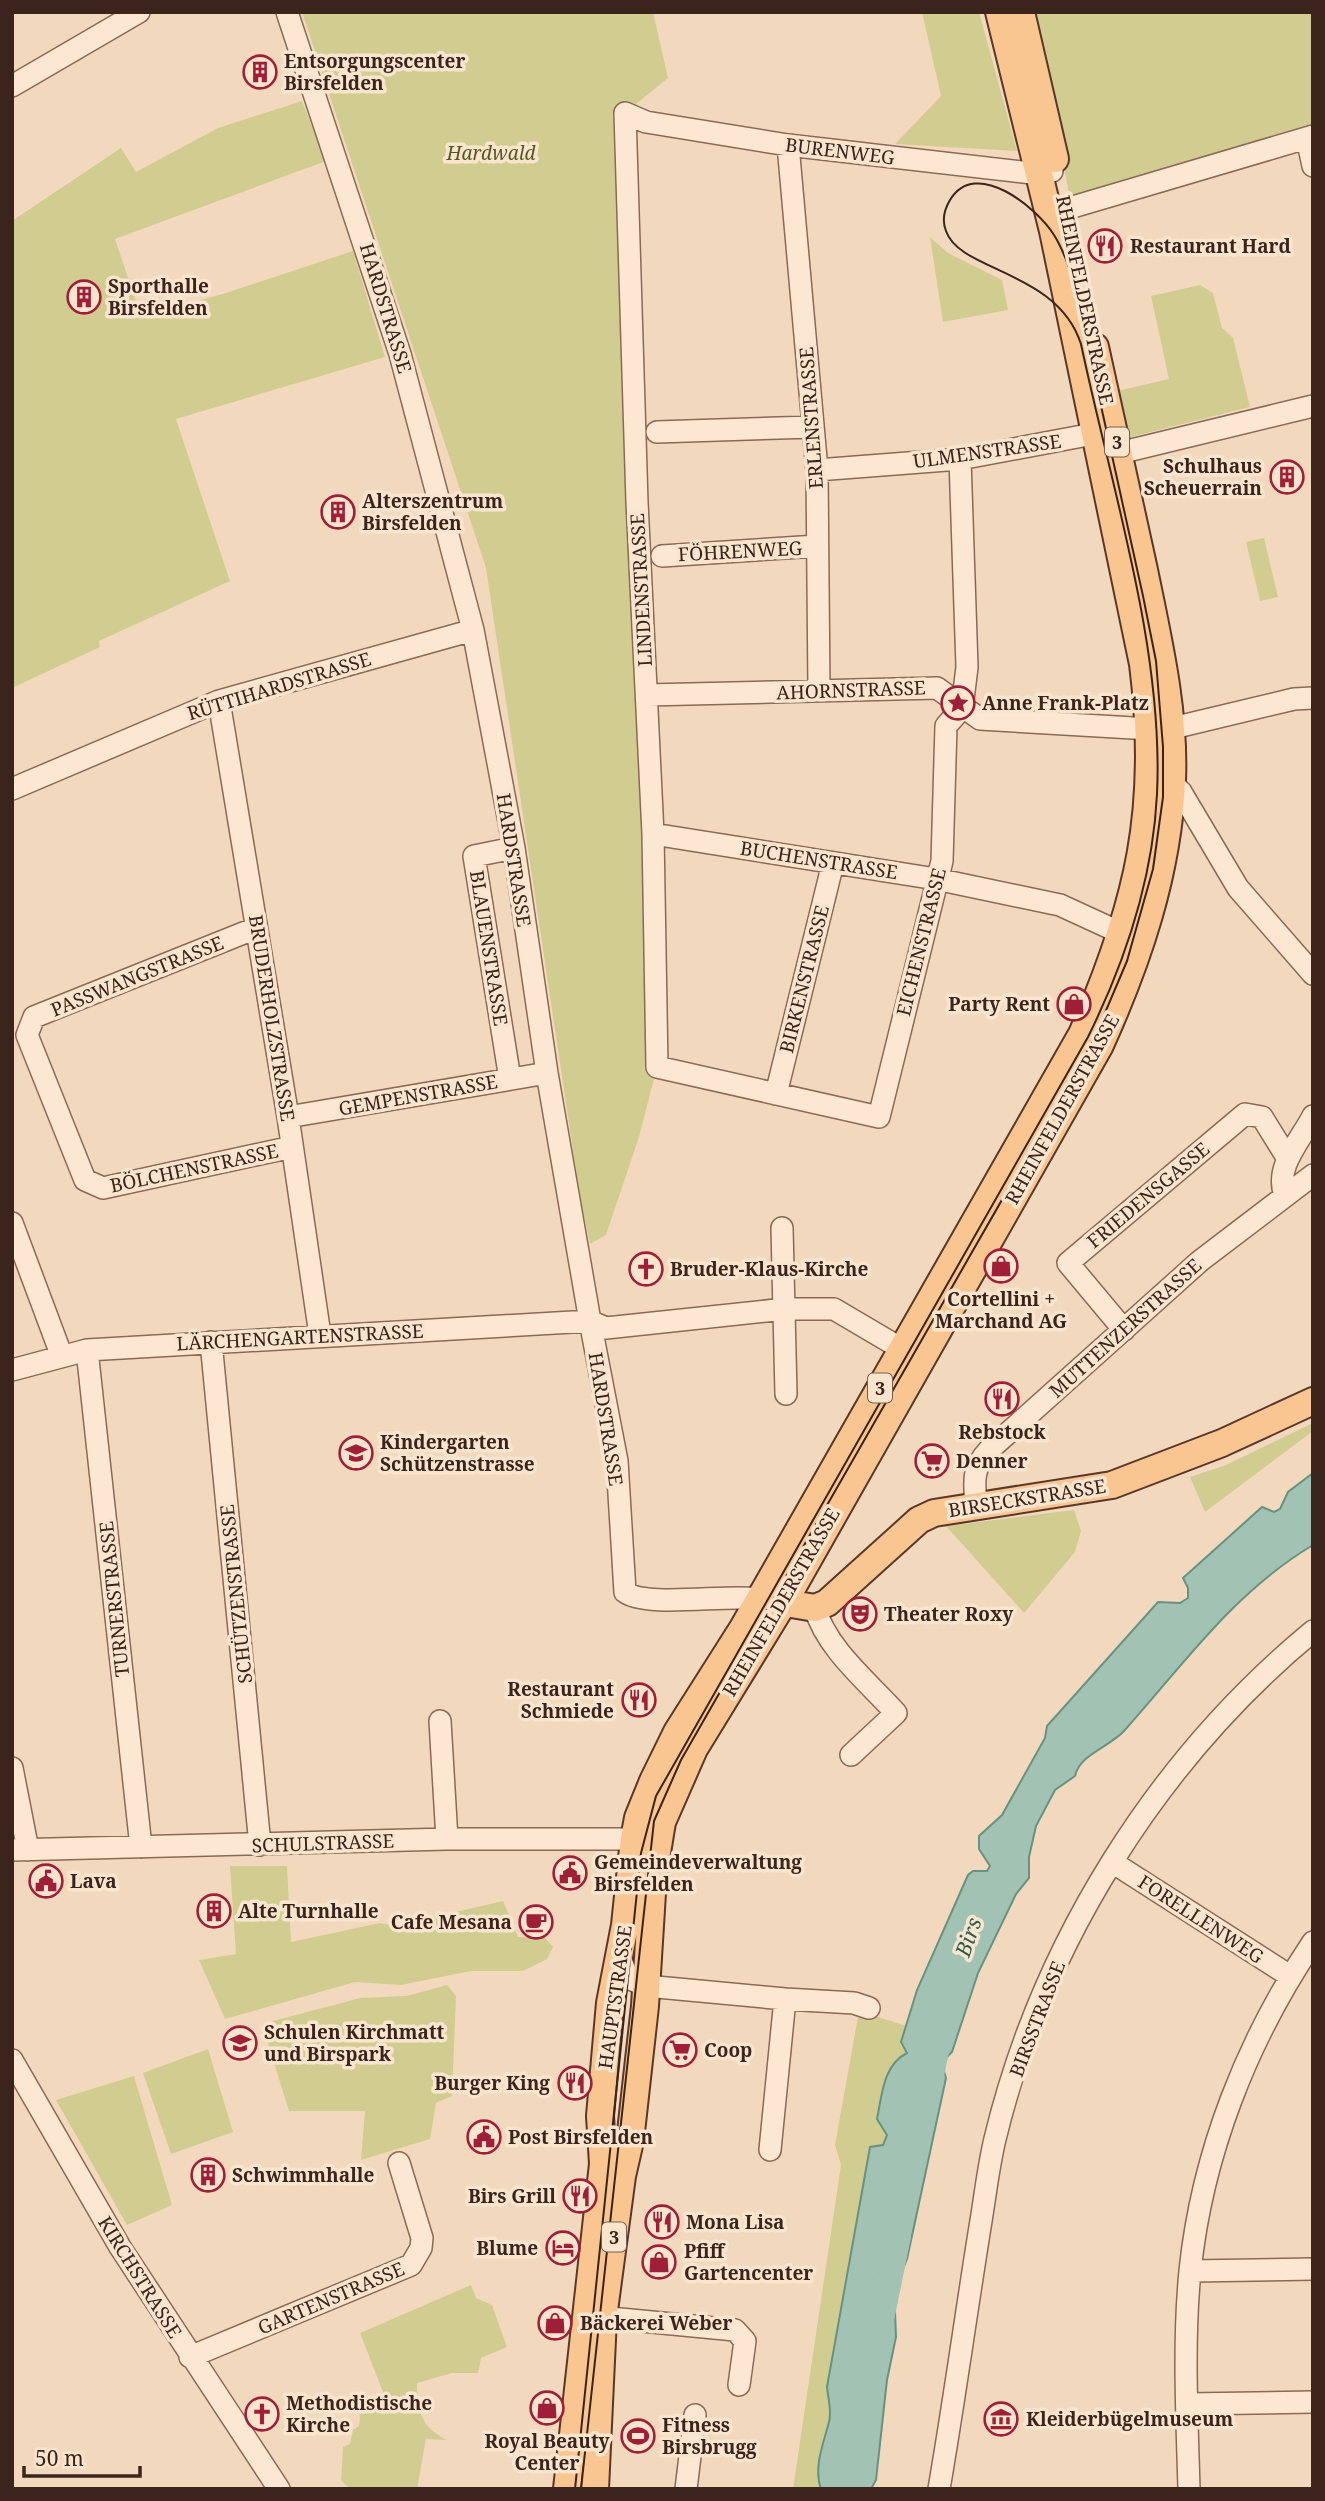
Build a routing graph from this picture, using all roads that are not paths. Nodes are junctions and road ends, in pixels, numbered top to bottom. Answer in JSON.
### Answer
{"nodes":[{"id":1,"x":139,"y":12,"type":"edge"},
{"id":2,"x":287,"y":12,"type":"edge"},
{"id":3,"x":999,"y":12,"type":"edge"},
{"id":4,"x":1021,"y":12,"type":"edge"},
{"id":5,"x":12,"y":86,"type":"edge"},
{"id":6,"x":625,"y":113,"type":"joint"},
{"id":7,"x":1310,"y":137,"type":"edge"},
{"id":8,"x":788,"y":145,"type":"junction"},
{"id":9,"x":1313,"y":166,"type":"edge"},
{"id":10,"x":1049,"y":172,"type":"junction"},
{"id":11,"x":1057,"y":213,"type":"junction"},
{"id":12,"x":1313,"y":406,"type":"edge"},
{"id":13,"x":812,"y":427,"type":"junction"},
{"id":14,"x":657,"y":432,"type":"dead end"},
{"id":15,"x":1110,"y":439,"type":"junction"},
{"id":16,"x":960,"y":459,"type":"junction"},
{"id":17,"x":817,"y":470,"type":"junction"},
{"id":18,"x":817,"y":546,"type":"junction"},
{"id":19,"x":662,"y":556,"type":"dead end"},
{"id":20,"x":473,"y":630,"type":"junction"},
{"id":21,"x":819,"y":691,"type":"junction"},
{"id":22,"x":647,"y":695,"type":"junction"},
{"id":23,"x":1313,"y":698,"type":"edge"},
{"id":24,"x":219,"y":701,"type":"junction"},
{"id":25,"x":962,"y":708,"type":"junction"},
{"id":26,"x":1160,"y":728,"type":"junction"},
{"id":27,"x":1161,"y":781,"type":"junction"},
{"id":28,"x":12,"y":789,"type":"edge"},
{"id":29,"x":653,"y":834,"type":"junction"},
{"id":30,"x":514,"y":848,"type":"junction"},
{"id":31,"x":833,"y":863,"type":"junction"},
{"id":32,"x":936,"y":879,"type":"junction"},
{"id":33,"x":256,"y":928,"type":"junction"},
{"id":34,"x":1132,"y":938,"type":"junction"},
{"id":35,"x":1313,"y":974,"type":"edge"},
{"id":36,"x":27,"y":1035,"type":"joint"},
{"id":37,"x":657,"y":1068,"type":"joint"},
{"id":38,"x":547,"y":1073,"type":"junction"},
{"id":39,"x":510,"y":1079,"type":"junction"},
{"id":40,"x":776,"y":1094,"type":"junction"},
{"id":41,"x":288,"y":1116,"type":"junction"},
{"id":42,"x":1313,"y":1116,"type":"edge"},
{"id":43,"x":292,"y":1147,"type":"junction"},
{"id":44,"x":1288,"y":1159,"type":"junction"},
{"id":45,"x":1313,"y":1175,"type":"edge"},
{"id":46,"x":1285,"y":1195,"type":"junction"},
{"id":47,"x":12,"y":1223,"type":"edge"},
{"id":48,"x":782,"y":1228,"type":"dead end"},
{"id":49,"x":785,"y":1309,"type":"junction"},
{"id":50,"x":590,"y":1321,"type":"junction"},
{"id":51,"x":1124,"y":1330,"type":"junction"},
{"id":52,"x":320,"y":1335,"type":"junction"},
{"id":53,"x":211,"y":1342,"type":"junction"},
{"id":54,"x":890,"y":1342,"type":"dead end"},
{"id":55,"x":87,"y":1350,"type":"junction"},
{"id":56,"x":61,"y":1354,"type":"junction"},
{"id":57,"x":12,"y":1370,"type":"edge"},
{"id":58,"x":786,"y":1394,"type":"dead end"},
{"id":59,"x":1313,"y":1401,"type":"edge"},
{"id":60,"x":976,"y":1505,"type":"junction"},
{"id":61,"x":772,"y":1600,"type":"junction"},
{"id":62,"x":815,"y":1608,"type":"junction"},
{"id":63,"x":1313,"y":1632,"type":"edge"},
{"id":64,"x":440,"y":1721,"type":"dead end"},
{"id":65,"x":851,"y":1755,"type":"dead end"},
{"id":66,"x":12,"y":1768,"type":"edge"},
{"id":67,"x":447,"y":1839,"type":"junction"},
{"id":68,"x":646,"y":1842,"type":"junction"},
{"id":69,"x":260,"y":1845,"type":"junction"},
{"id":70,"x":141,"y":1847,"type":"junction"},
{"id":71,"x":20,"y":1850,"type":"edge"},
{"id":72,"x":1112,"y":1862,"type":"junction"},
{"id":73,"x":1313,"y":1942,"type":"edge"},
{"id":74,"x":620,"y":1958,"type":"junction"},
{"id":75,"x":1290,"y":1976,"type":"junction"},
{"id":76,"x":646,"y":1986,"type":"junction"},
{"id":77,"x":785,"y":1999,"type":"junction"},
{"id":78,"x":869,"y":2008,"type":"dead end"},
{"id":79,"x":12,"y":2060,"type":"edge"},
{"id":80,"x":770,"y":2150,"type":"dead end"},
{"id":81,"x":399,"y":2163,"type":"dead end"},
{"id":82,"x":1313,"y":2269,"type":"edge"},
{"id":83,"x":1190,"y":2271,"type":"junction"},
{"id":84,"x":595,"y":2317,"type":"junction"},
{"id":85,"x":190,"y":2357,"type":"junction"},
{"id":86,"x":739,"y":2385,"type":"dead end"},
{"id":87,"x":1313,"y":2402,"type":"edge"},
{"id":88,"x":1187,"y":2404,"type":"junction"},
{"id":89,"x":695,"y":2415,"type":"dead end"},
{"id":90,"x":279,"y":2489,"type":"edge"},
{"id":91,"x":567,"y":2489,"type":"edge"},
{"id":92,"x":595,"y":2489,"type":"edge"},
{"id":93,"x":686,"y":2489,"type":"edge"},
{"id":94,"x":939,"y":2489,"type":"edge"},
{"id":95,"x":1189,"y":2489,"type":"edge"}],
"edges":[{"from":1,"to":5,"type":"street"},
{"from":2,"to":20,"type":"street","name":"HARDSTRASSE"},
{"from":3,"to":10,"type":"main road","name":"RHEINFELDERSTRASSE","number":"3"},
{"from":4,"to":10,"type":"main road","name":"RHEINFELDERSTRASSE","number":"3"},
{"from":6,"to":8,"type":"street","name":"BURENWEG"},
{"from":6,"to":22,"type":"street","name":"LINDENSTRASSE"},
{"from":7,"to":9,"type":"street"},
{"from":7,"to":11,"type":"street"},
{"from":8,"to":10,"type":"street","name":"BURENWEG"},
{"from":8,"to":13,"type":"street","name":"ERLENSTRASSE"},
{"from":10,"to":11,"type":"main road","name":"RHEINFELDERSTRASSE","number":"3"},
{"from":11,"to":15,"type":"main road","name":"RHEINFELDERSTRASSE","number":"3"},
{"from":12,"to":15,"type":"street","name":"ULMENSTRASSE"},
{"from":13,"to":14,"type":"street"},
{"from":13,"to":17,"type":"street","name":"ERLENSTRASSE"},
{"from":15,"to":16,"type":"street","name":"ULMENSTRASSE"},
{"from":15,"to":26,"type":"main road","name":"RHEINFELDERSTRASSE","number":"3"},
{"from":16,"to":17,"type":"street","name":"ULMENSTRASSE"},
{"from":16,"to":25,"type":"street","name":"EICHENSTRASSE"},
{"from":17,"to":18,"type":"street","name":"ERLENSTRASSE"},
{"from":18,"to":19,"type":"street","name":"FÖHRENWEG"},
{"from":18,"to":21,"type":"street","name":"ERLENSTRASSE"},
{"from":20,"to":24,"type":"street","name":"RÜTTIHARDSTRASSE"},
{"from":20,"to":30,"type":"street","name":"HARDSTRASSE"},
{"from":21,"to":22,"type":"street","name":"AHORNSTRASSE"},
{"from":21,"to":25,"type":"street","name":"AHORNSTRASSE"},
{"from":22,"to":29,"type":"street","name":"LINDENSTRASSE"},
{"from":23,"to":26,"type":"street","name":"AHORNSTRASSE"},
{"from":24,"to":28,"type":"street","name":"RÜTTIHARDSTRASSE"},
{"from":24,"to":33,"type":"street","name":"BRUDERHOLZSTRASSE"},
{"from":25,"to":26,"type":"street","name":"AHORNSTRASSE"},
{"from":25,"to":32,"type":"street","name":"EICHENSTRASSE"},
{"from":26,"to":27,"type":"main road","name":"RHEINFELDERSTRASSE","number":"3"},
{"from":27,"to":34,"type":"main road","name":"RHEINFELDERSTRASSE","number":"3"},
{"from":27,"to":35,"type":"street"},
{"from":29,"to":31,"type":"street","name":"BUCHENSTRASSE"},
{"from":29,"to":37,"type":"street","name":"LINDENSTRASSE"},
{"from":30,"to":38,"type":"street","name":"HARDSTRASSE"},
{"from":30,"to":39,"type":"street","name":"BLAUENSTRASSE"},
{"from":31,"to":32,"type":"street","name":"BUCHENSTRASSE"},
{"from":31,"to":40,"type":"street","name":"BIRKENSTRASSE"},
{"from":32,"to":34,"type":"street","name":"BUCHENSTRASSE"},
{"from":32,"to":40,"type":"street","name":"EICHENSTRASSE"},
{"from":33,"to":36,"type":"street","name":"PASSWANGSTRASSE"},
{"from":33,"to":41,"type":"street","name":"BRUDERHOLZSTRASSE"},
{"from":34,"to":61,"type":"main road","name":"RHEINFELDERSTRASSE","number":"3"},
{"from":36,"to":43,"type":"street","name":"BÖLCHENSTRASSE"},
{"from":37,"to":40,"type":"street","name":"EICHENSTRASSE"},
{"from":38,"to":39,"type":"street","name":"GEMPENSTRASSE"},
{"from":38,"to":50,"type":"street","name":"HARDSTRASSE"},
{"from":39,"to":41,"type":"street","name":"GEMPENSTRASSE"},
{"from":41,"to":43,"type":"street","name":"BRUDERHOLZSTRASSE"},
{"from":42,"to":44,"type":"street"},
{"from":43,"to":52,"type":"street","name":"BRUDERHOLZSTRASSE"},
{"from":44,"to":46,"type":"street"},
{"from":44,"to":51,"type":"street","name":"FRIEDENSGASSE"},
{"from":45,"to":46,"type":"street","name":"MUTTENZERSTRASSE"},
{"from":46,"to":51,"type":"street","name":"MUTTENZERSTRASSE"},
{"from":47,"to":56,"type":"street"},
{"from":48,"to":49,"type":"street"},
{"from":49,"to":50,"type":"street","name":"LÄRCHENGARTENSTRASSE"},
{"from":49,"to":54,"type":"street","name":"LÄRCHENGARTENSTRASSE"},
{"from":49,"to":58,"type":"street"},
{"from":50,"to":52,"type":"street","name":"LÄRCHENGARTENSTRASSE"},
{"from":50,"to":61,"type":"street","name":"HARDSTRASSE"},
{"from":51,"to":60,"type":"street","name":"MUTTENZERSTRASSE"},
{"from":52,"to":53,"type":"street","name":"LÄRCHENGARTENSTRASSE"},
{"from":53,"to":55,"type":"street","name":"LÄRCHENGARTENSTRASSE"},
{"from":53,"to":69,"type":"street","name":"SCHÜTZENSTRASSE"},
{"from":55,"to":56,"type":"street","name":"LÄRCHENGARTENSTRASSE"},
{"from":55,"to":70,"type":"street","name":"TURNERSTRASSE"},
{"from":56,"to":57,"type":"street","name":"LÄRCHENGARTENSTRASSE"},
{"from":59,"to":60,"type":"main road","name":"BIRSECKSTRASSE"},
{"from":60,"to":62,"type":"main road","name":"BIRSECKSTRASSE"},
{"from":61,"to":62,"type":"main road"},
{"from":61,"to":68,"type":"main road","name":"RHEINFELDERSTRASSE","number":"3"},
{"from":62,"to":65,"type":"street"},
{"from":63,"to":72,"type":"street","name":"BIRSSTRASSE"},
{"from":64,"to":67,"type":"street"},
{"from":66,"to":71,"type":"street"},
{"from":67,"to":68,"type":"street","name":"SCHULSTRASSE"},
{"from":67,"to":69,"type":"street","name":"SCHULSTRASSE"},
{"from":68,"to":74,"type":"main road","name":"HAUPTSTRASSE","number":"3"},
{"from":68,"to":76,"type":"main road","name":"HAUPTSTRASSE","number":"3"},
{"from":69,"to":70,"type":"street","name":"SCHULSTRASSE"},
{"from":70,"to":71,"type":"street","name":"SCHULSTRASSE"},
{"from":72,"to":75,"type":"street","name":"FORELLENWEG"},
{"from":72,"to":94,"type":"street","name":"BIRSSTRASSE"},
{"from":73,"to":75,"type":"street"},
{"from":74,"to":76,"type":"street"},
{"from":74,"to":84,"type":"main road","name":"HAUPTSTRASSE","number":"3"},
{"from":75,"to":83,"type":"street"},
{"from":76,"to":77,"type":"street"},
{"from":76,"to":84,"type":"main road","name":"HAUPTSTRASSE","number":"3"},
{"from":77,"to":78,"type":"street"},
{"from":77,"to":80,"type":"street"},
{"from":79,"to":85,"type":"street","name":"KIRCHSTRASSE"},
{"from":81,"to":85,"type":"street","name":"GARTENSTRASSE"},
{"from":82,"to":83,"type":"street"},
{"from":83,"to":88,"type":"street"},
{"from":84,"to":86,"type":"street"},
{"from":84,"to":91,"type":"main road","name":"HAUPTSTRASSE","number":"3"},
{"from":84,"to":92,"type":"main road","name":"HAUPTSTRASSE","number":"3"},
{"from":85,"to":90,"type":"street","name":"KIRCHSTRASSE"},
{"from":87,"to":88,"type":"street"},
{"from":88,"to":95,"type":"street"},
{"from":89,"to":93,"type":"street"}]}
